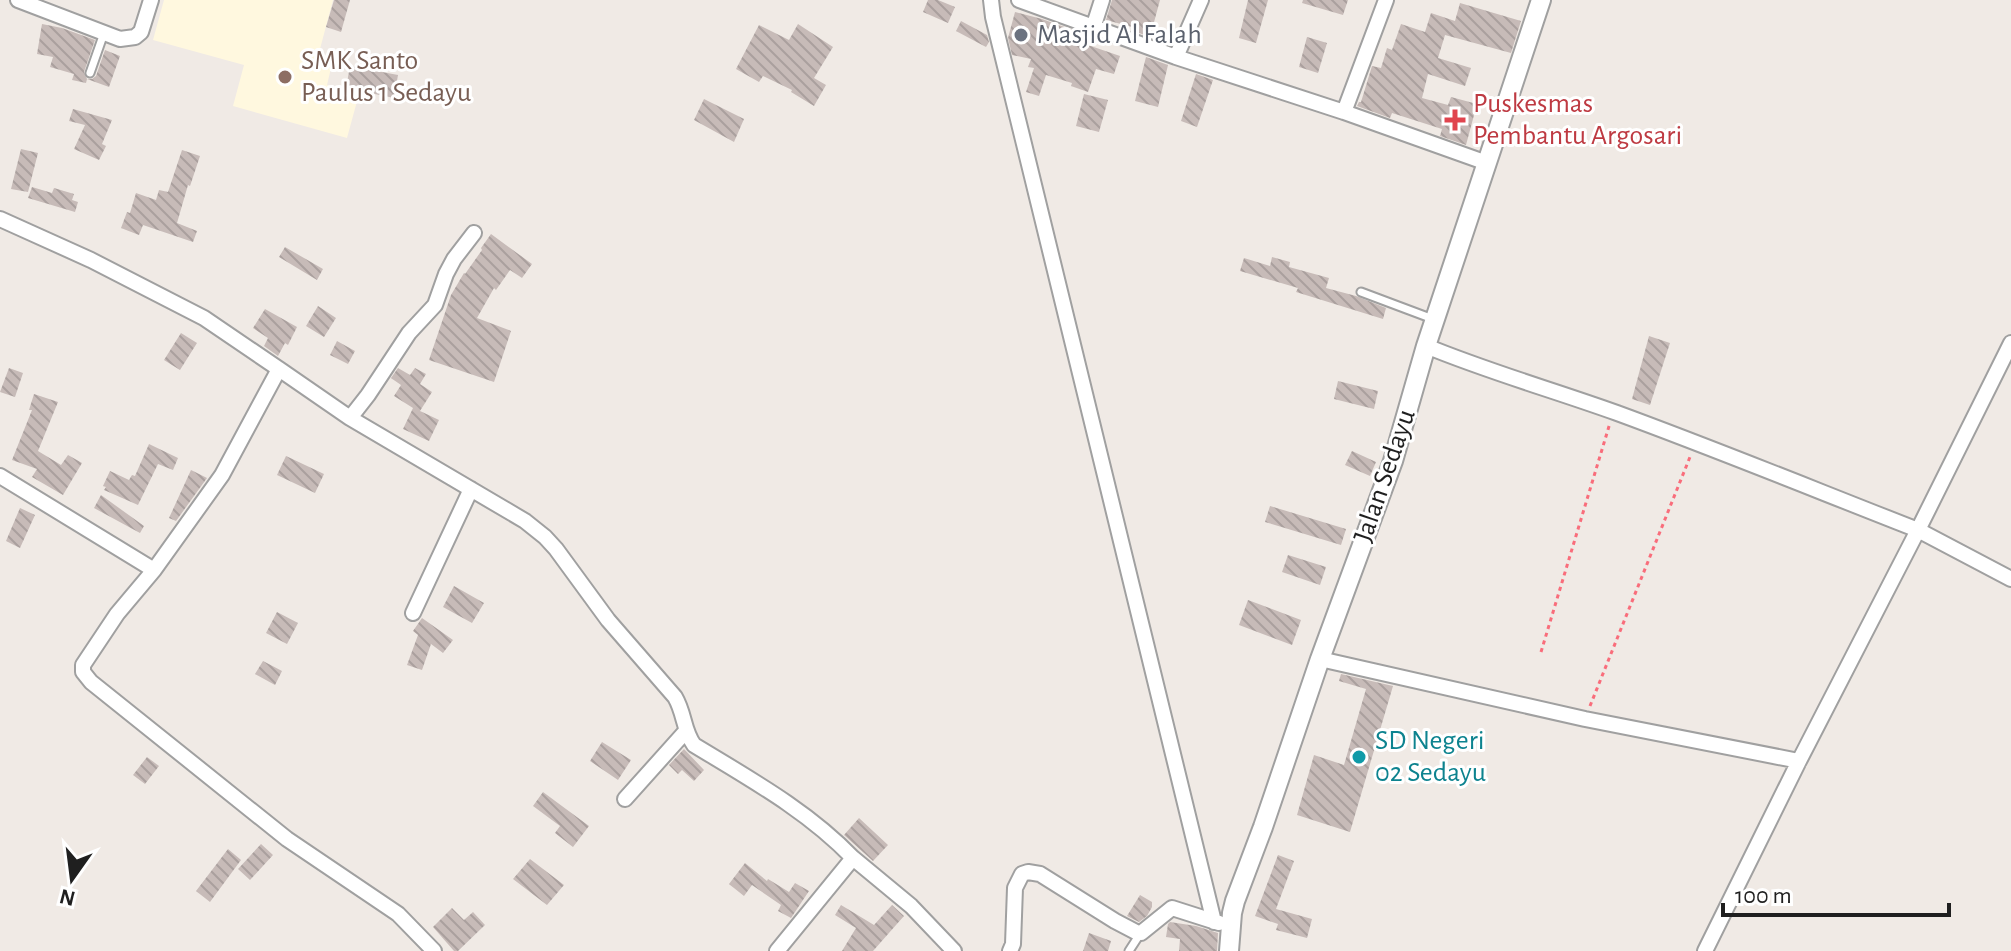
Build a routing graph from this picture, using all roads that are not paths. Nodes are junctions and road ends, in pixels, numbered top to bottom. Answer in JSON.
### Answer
{"nodes":[{"id":1,"x":18,"y":0,"type":"edge"},
{"id":2,"x":151,"y":0,"type":"edge"},
{"id":3,"x":991,"y":0,"type":"edge"},
{"id":4,"x":1019,"y":0,"type":"edge"},
{"id":5,"x":1102,"y":0,"type":"edge"},
{"id":6,"x":1201,"y":0,"type":"edge"},
{"id":7,"x":1386,"y":0,"type":"edge"},
{"id":8,"x":1541,"y":0,"type":"edge"},
{"id":9,"x":1093,"y":28,"type":"junction"},
{"id":10,"x":104,"y":33,"type":"junction"},
{"id":11,"x":1176,"y":57,"type":"junction"},
{"id":12,"x":90,"y":73,"type":"dead end"},
{"id":13,"x":1344,"y":112,"type":"junction"},
{"id":14,"x":1487,"y":163,"type":"junction"},
{"id":15,"x":0,"y":219,"type":"edge"},
{"id":16,"x":474,"y":233,"type":"dead end"},
{"id":17,"x":1361,"y":292,"type":"dead end"},
{"id":18,"x":1435,"y":320,"type":"junction"},
{"id":19,"x":2011,"y":343,"type":"edge"},
{"id":20,"x":1426,"y":346,"type":"junction"},
{"id":21,"x":279,"y":369,"type":"junction"},
{"id":22,"x":350,"y":418,"type":"junction"},
{"id":23,"x":0,"y":476,"type":"edge"},
{"id":24,"x":471,"y":489,"type":"junction"},
{"id":25,"x":1918,"y":530,"type":"junction"},
{"id":26,"x":154,"y":570,"type":"junction"},
{"id":27,"x":2011,"y":579,"type":"edge"},
{"id":28,"x":413,"y":613,"type":"dead end"},
{"id":29,"x":1320,"y":659,"type":"junction"},
{"id":30,"x":686,"y":731,"type":"junction"},
{"id":31,"x":1799,"y":761,"type":"junction"},
{"id":32,"x":625,"y":799,"type":"dead end"},
{"id":33,"x":853,"y":858,"type":"junction"},
{"id":34,"x":1222,"y":924,"type":"junction"},
{"id":35,"x":1141,"y":933,"type":"junction"},
{"id":36,"x":434,"y":951,"type":"edge"},
{"id":37,"x":777,"y":951,"type":"edge"},
{"id":38,"x":954,"y":951,"type":"edge"},
{"id":39,"x":1010,"y":951,"type":"edge"},
{"id":40,"x":1129,"y":951,"type":"edge"},
{"id":41,"x":1229,"y":951,"type":"edge"},
{"id":42,"x":1705,"y":951,"type":"edge"}],
"edges":[{"from":1,"to":10,"type":"street"},
{"from":2,"to":10,"type":"street"},
{"from":3,"to":34,"type":"street"},
{"from":4,"to":9,"type":"street"},
{"from":5,"to":9,"type":"street"},
{"from":6,"to":11,"type":"street"},
{"from":7,"to":13,"type":"street"},
{"from":8,"to":14,"type":"street","name":"Jalan Sedayu"},
{"from":9,"to":11,"type":"street"},
{"from":10,"to":12,"type":"lane"},
{"from":11,"to":13,"type":"street"},
{"from":13,"to":14,"type":"street"},
{"from":14,"to":18,"type":"street","name":"Jalan Sedayu"},
{"from":15,"to":21,"type":"street"},
{"from":16,"to":22,"type":"street"},
{"from":17,"to":18,"type":"lane"},
{"from":18,"to":20,"type":"street","name":"Jalan Sedayu"},
{"from":19,"to":25,"type":"street"},
{"from":20,"to":25,"type":"street"},
{"from":20,"to":29,"type":"street","name":"Jalan Sedayu"},
{"from":21,"to":22,"type":"street"},
{"from":21,"to":26,"type":"street"},
{"from":22,"to":24,"type":"street"},
{"from":23,"to":26,"type":"street"},
{"from":24,"to":28,"type":"street"},
{"from":24,"to":30,"type":"street"},
{"from":25,"to":27,"type":"street"},
{"from":25,"to":31,"type":"street"},
{"from":26,"to":36,"type":"street"},
{"from":29,"to":31,"type":"street"},
{"from":29,"to":34,"type":"street","name":"Jalan Sedayu"},
{"from":30,"to":32,"type":"street"},
{"from":30,"to":33,"type":"street"},
{"from":31,"to":42,"type":"street"},
{"from":33,"to":37,"type":"street"},
{"from":33,"to":38,"type":"street"},
{"from":34,"to":35,"type":"street"},
{"from":34,"to":41,"type":"street","name":"Jalan Sedayu"},
{"from":35,"to":39,"type":"street"},
{"from":35,"to":40,"type":"lane"}]}
